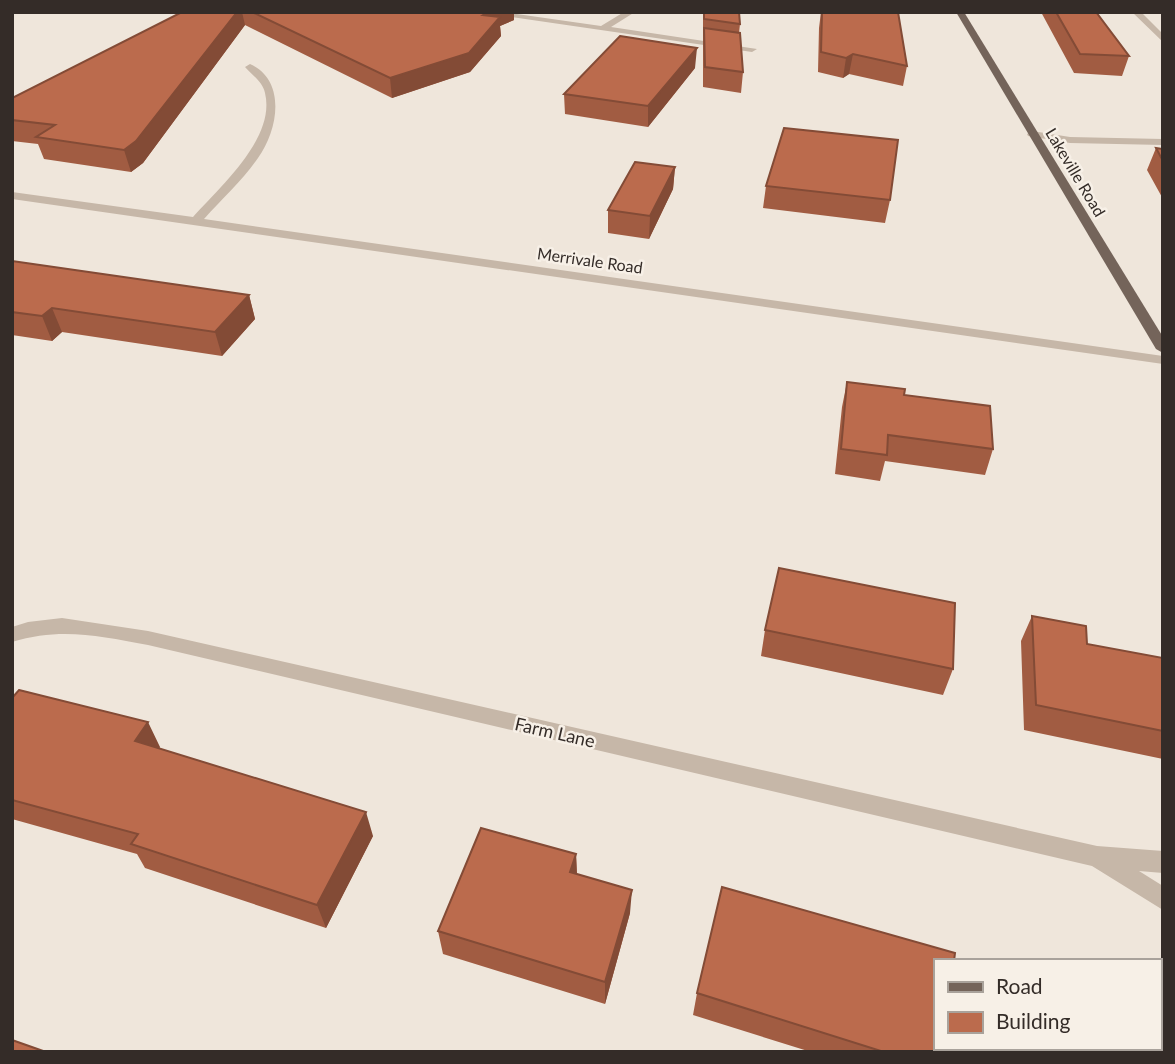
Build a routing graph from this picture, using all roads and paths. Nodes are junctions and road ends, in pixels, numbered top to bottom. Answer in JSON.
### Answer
{"nodes":[{"id":1,"x":482,"y":12,"type":"edge"},
{"id":2,"x":631,"y":12,"type":"edge"},
{"id":3,"x":960,"y":12,"type":"edge"},
{"id":4,"x":1136,"y":12,"type":"edge"},
{"id":5,"x":603,"y":28,"type":"junction"},
{"id":6,"x":1163,"y":39,"type":"edge"},
{"id":7,"x":752,"y":49,"type":"dead end"},
{"id":8,"x":250,"y":66,"type":"dead end"},
{"id":9,"x":1163,"y":131,"type":"edge"},
{"id":10,"x":1032,"y":134,"type":"junction"},
{"id":11,"x":1163,"y":142,"type":"edge"},
{"id":12,"x":12,"y":195,"type":"edge"},
{"id":13,"x":196,"y":221,"type":"junction"},
{"id":14,"x":1163,"y":348,"type":"edge"},
{"id":15,"x":1163,"y":360,"type":"edge"},
{"id":16,"x":12,"y":635,"type":"edge"},
{"id":17,"x":1097,"y":857,"type":"junction"},
{"id":18,"x":1163,"y":862,"type":"edge"},
{"id":19,"x":1163,"y":899,"type":"edge"}],
"edges":[{"from":1,"to":5,"type":"street"},
{"from":2,"to":5,"type":"street"},
{"from":3,"to":10,"type":"main road","name":"Lakeville Road"},
{"from":4,"to":6,"type":"street"},
{"from":5,"to":7,"type":"street"},
{"from":8,"to":13,"type":"street"},
{"from":9,"to":10,"type":"street"},
{"from":10,"to":11,"type":"street"},
{"from":10,"to":14,"type":"main road","name":"Lakeville Road"},
{"from":12,"to":13,"type":"street","name":"Merrivale Road"},
{"from":13,"to":15,"type":"street","name":"Merrivale Road"},
{"from":16,"to":17,"type":"street","name":"Farm Lane"},
{"from":17,"to":18,"type":"street","name":"Farm Lane"},
{"from":17,"to":19,"type":"street","name":"Farm Lane"}]}
